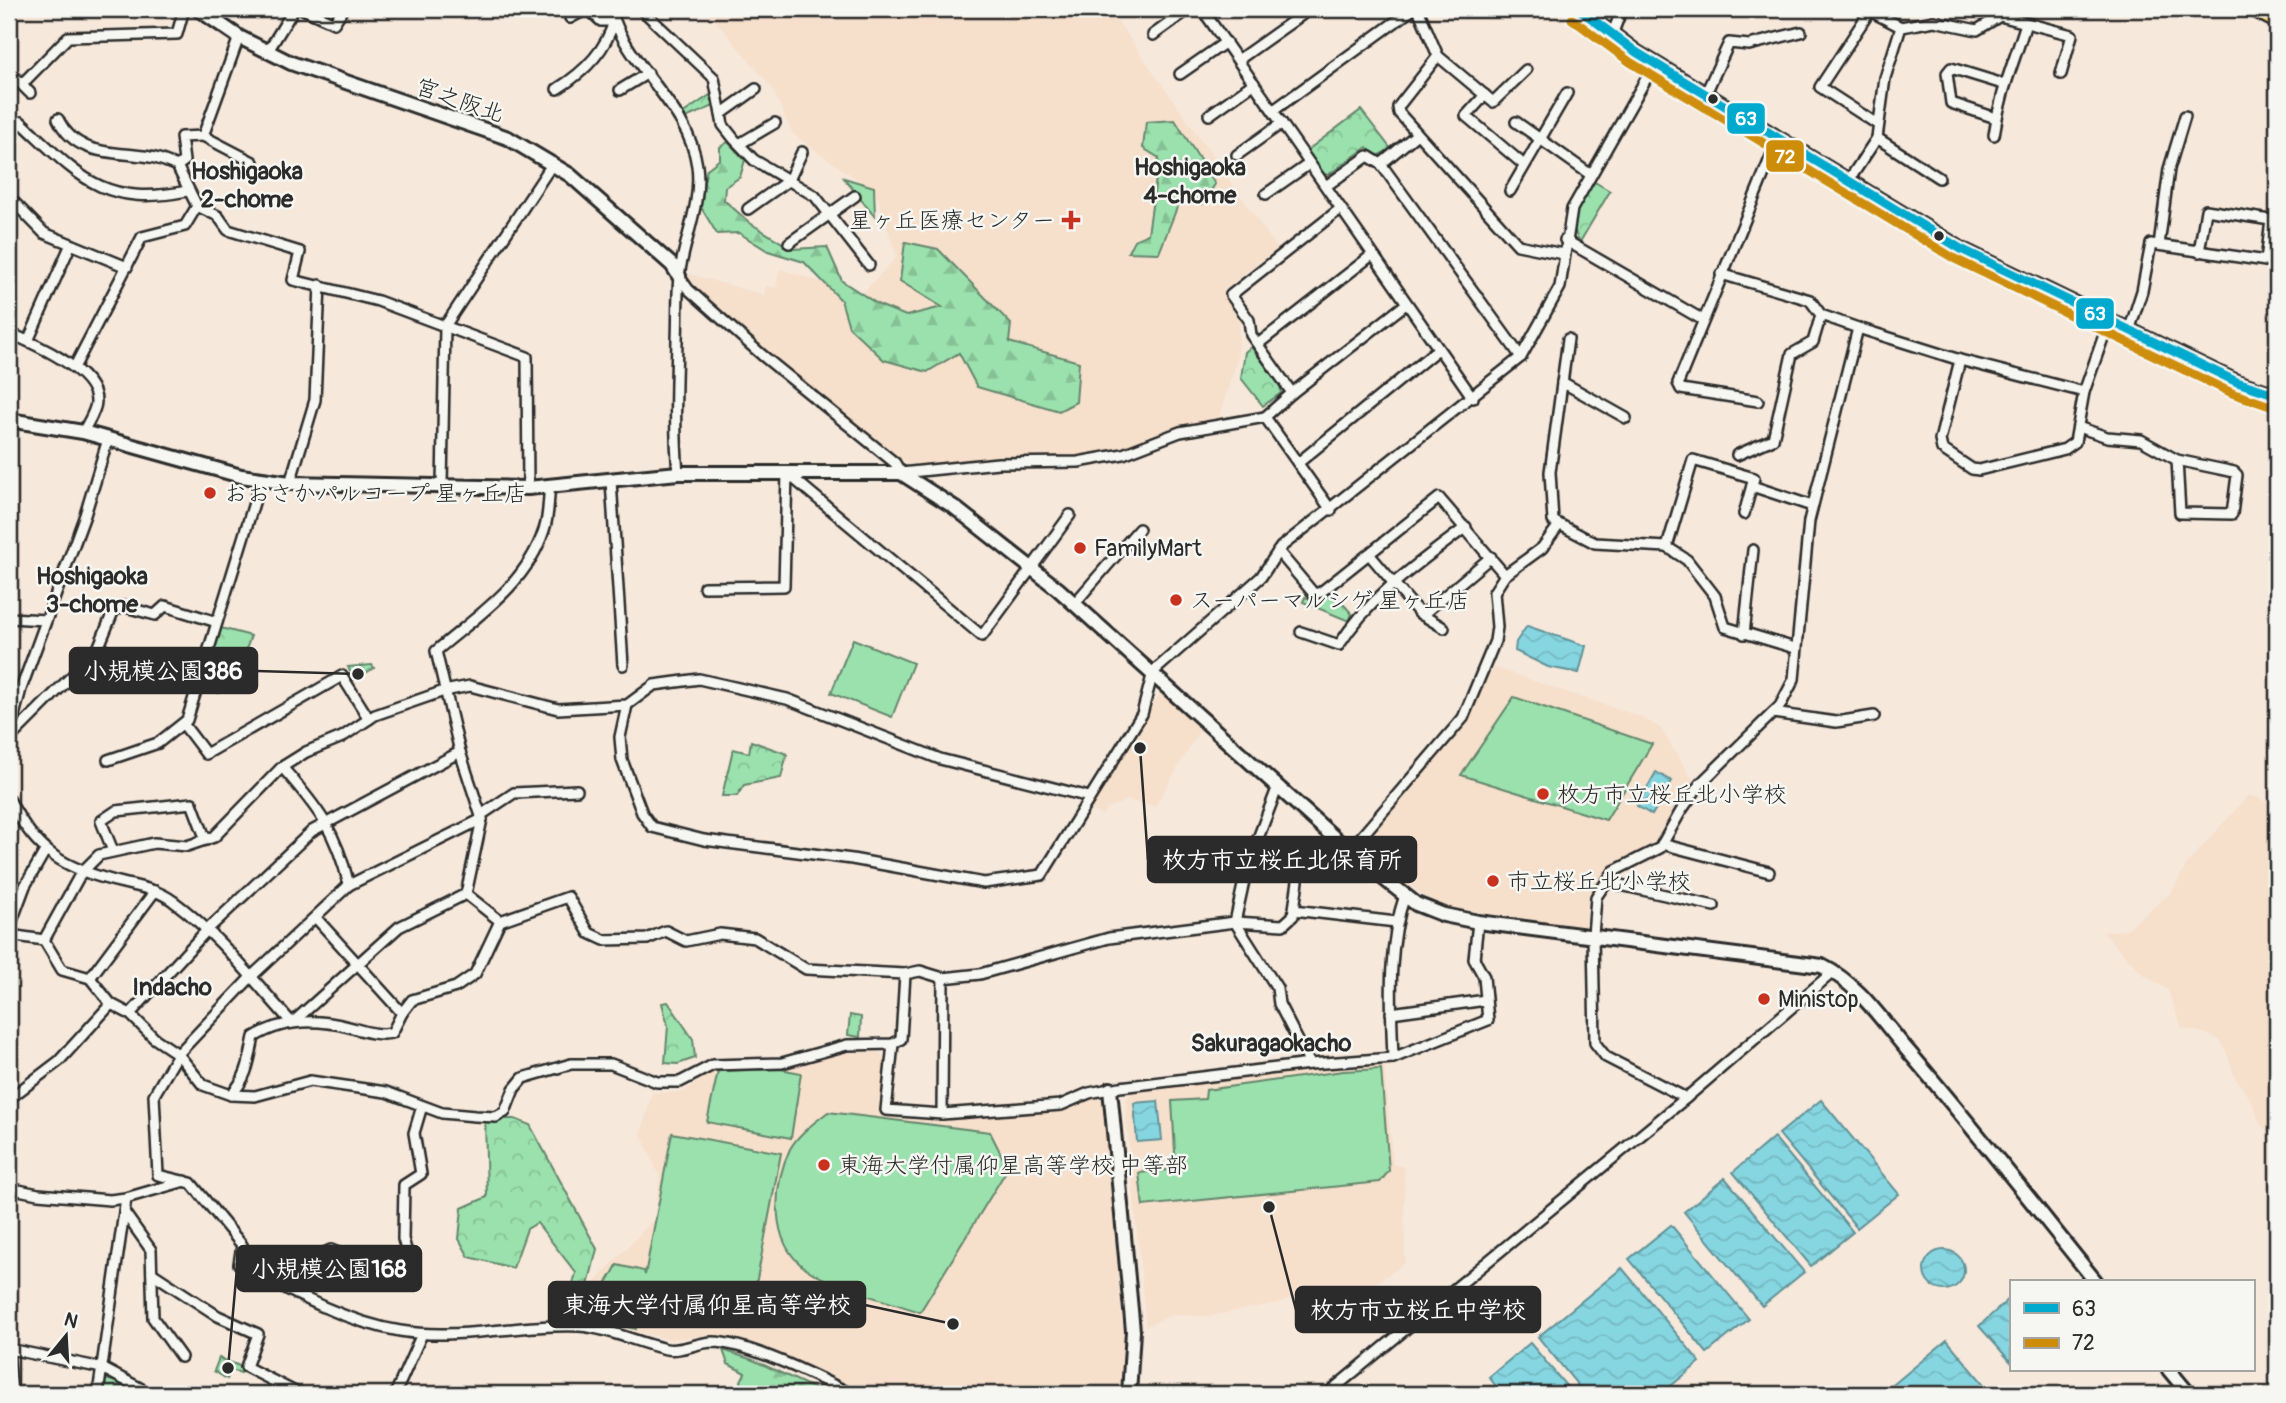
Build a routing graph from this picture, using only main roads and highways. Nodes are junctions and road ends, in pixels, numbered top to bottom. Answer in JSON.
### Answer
{"nodes":[{"id":1,"x":2256,"y":9,"type":"edge"},
{"id":2,"x":2277,"y":20,"type":"edge"}],
"edges":[{"from":1,"to":2,"type":"highway"}]}
